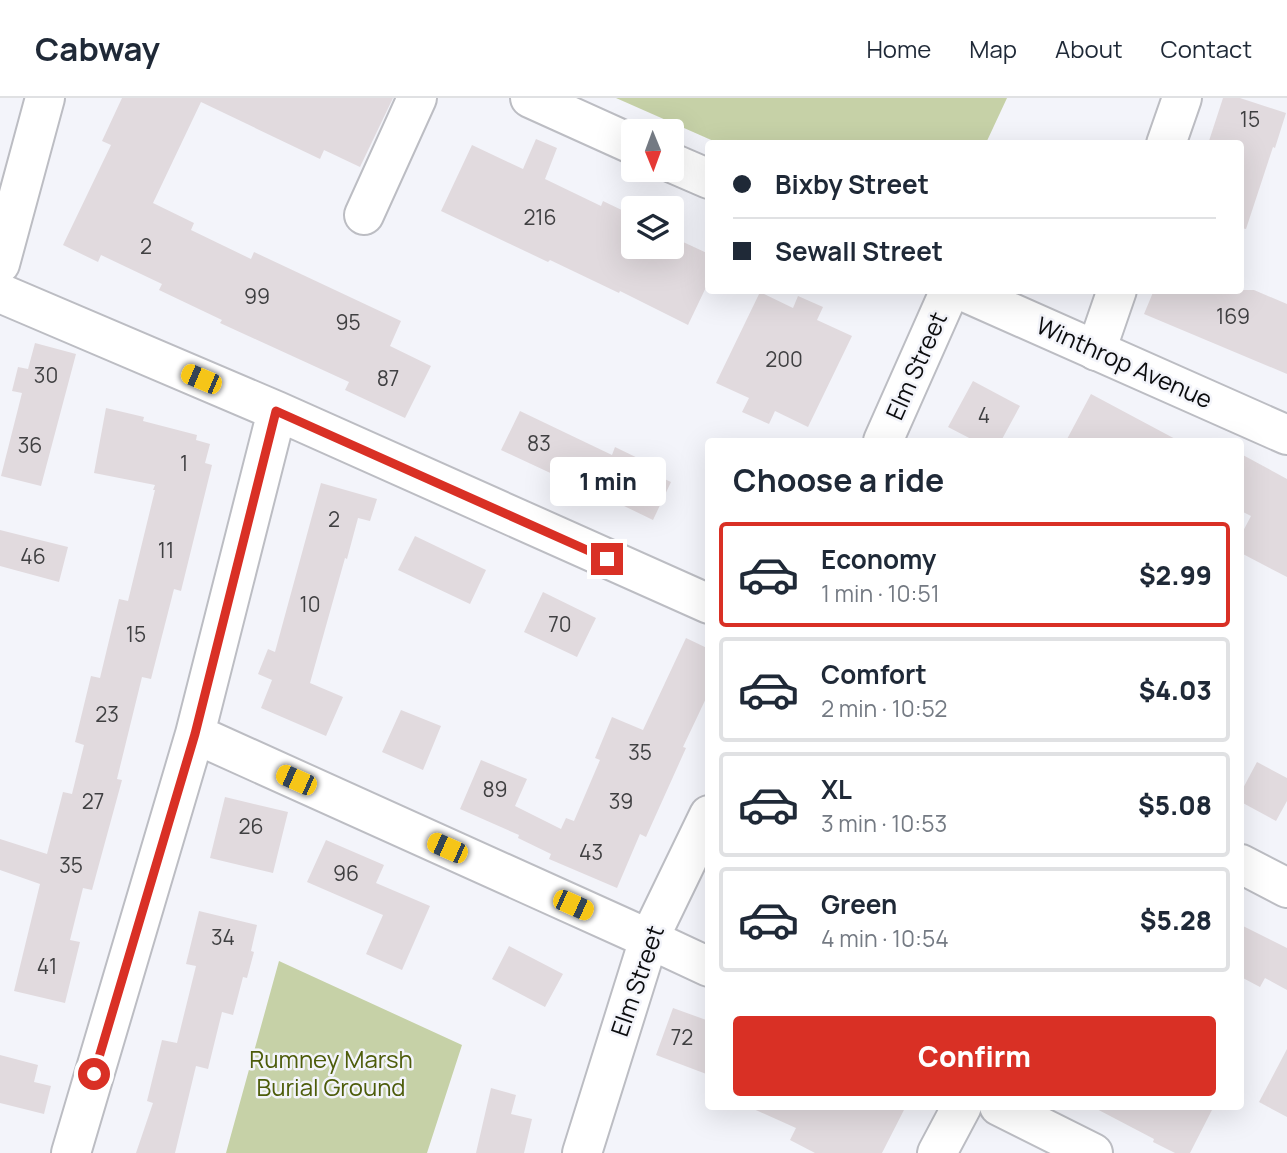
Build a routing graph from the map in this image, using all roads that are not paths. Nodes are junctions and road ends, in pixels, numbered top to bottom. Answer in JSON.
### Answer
{"nodes":[{"id":1,"x":45,"y":98,"type":"edge"},
{"id":2,"x":417,"y":98,"type":"edge"},
{"id":3,"x":530,"y":98,"type":"edge"},
{"id":4,"x":1182,"y":98,"type":"edge"},
{"id":5,"x":621,"y":139,"type":"edge"},
{"id":6,"x":1167,"y":140,"type":"edge"},
{"id":7,"x":684,"y":168,"type":"edge"},
{"id":8,"x":705,"y":177,"type":"edge"},
{"id":9,"x":364,"y":215,"type":"dead end"},
{"id":10,"x":0,"y":264,"type":"edge"},
{"id":11,"x":0,"y":293,"type":"edge"},
{"id":12,"x":948,"y":294,"type":"edge"},
{"id":13,"x":969,"y":294,"type":"edge"},
{"id":14,"x":1116,"y":294,"type":"edge"},
{"id":15,"x":1097,"y":351,"type":"junction"},
{"id":16,"x":276,"y":411,"type":"junction"},
{"id":17,"x":1287,"y":435,"type":"edge"},
{"id":18,"x":884,"y":438,"type":"edge"},
{"id":19,"x":705,"y":602,"type":"edge"},
{"id":20,"x":195,"y":734,"type":"junction"},
{"id":21,"x":705,"y":823,"type":"edge"},
{"id":22,"x":1244,"y":866,"type":"edge"},
{"id":23,"x":1287,"y":888,"type":"edge"},
{"id":24,"x":649,"y":939,"type":"junction"},
{"id":25,"x":705,"y":965,"type":"edge"},
{"id":26,"x":960,"y":1110,"type":"edge"},
{"id":27,"x":1007,"y":1110,"type":"edge"},
{"id":28,"x":71,"y":1153,"type":"edge"},
{"id":29,"x":582,"y":1153,"type":"edge"},
{"id":30,"x":937,"y":1153,"type":"edge"},
{"id":31,"x":1093,"y":1153,"type":"edge"}],
"edges":[{"from":1,"to":10,"type":"street"},
{"from":2,"to":9,"type":"street"},
{"from":3,"to":5,"type":"street"},
{"from":4,"to":6,"type":"street"},
{"from":7,"to":8,"type":"street"},
{"from":11,"to":16,"type":"street"},
{"from":12,"to":18,"type":"street","name":"Elm Street"},
{"from":13,"to":15,"type":"street","name":"Winthrop Avenue"},
{"from":14,"to":15,"type":"street"},
{"from":15,"to":17,"type":"street","name":"Winthrop Avenue"},
{"from":16,"to":19,"type":"street"},
{"from":16,"to":20,"type":"street"},
{"from":20,"to":24,"type":"street"},
{"from":20,"to":28,"type":"street"},
{"from":21,"to":24,"type":"street","name":"Elm Street"},
{"from":22,"to":23,"type":"street"},
{"from":24,"to":25,"type":"street"},
{"from":24,"to":29,"type":"street","name":"Elm Street"},
{"from":26,"to":30,"type":"street"},
{"from":27,"to":31,"type":"street"}]}
